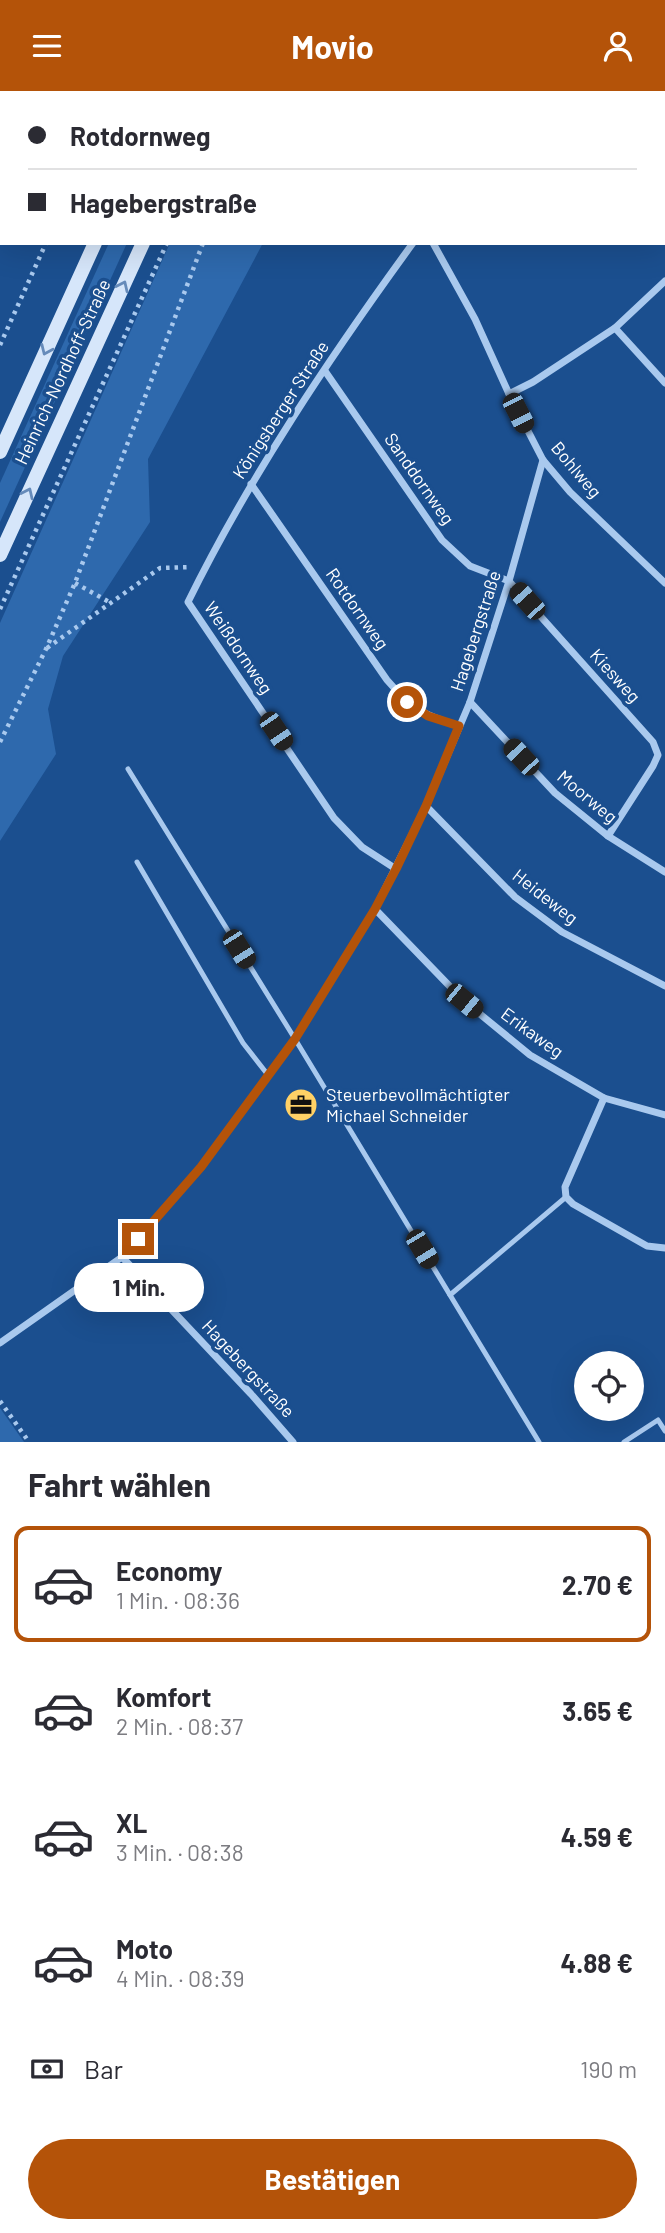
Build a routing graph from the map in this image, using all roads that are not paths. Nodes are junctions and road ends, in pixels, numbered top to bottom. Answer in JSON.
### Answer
{"nodes":[{"id":1,"x":94,"y":245,"type":"edge"},
{"id":2,"x":142,"y":245,"type":"edge"},
{"id":3,"x":412,"y":245,"type":"edge"},
{"id":4,"x":434,"y":245,"type":"edge"},
{"id":5,"x":665,"y":281,"type":"edge"},
{"id":6,"x":615,"y":328,"type":"junction"},
{"id":7,"x":325,"y":371,"type":"junction"},
{"id":8,"x":665,"y":383,"type":"edge"},
{"id":9,"x":509,"y":394,"type":"junction"},
{"id":10,"x":0,"y":452,"type":"edge"},
{"id":11,"x":543,"y":460,"type":"junction"},
{"id":12,"x":251,"y":484,"type":"junction"},
{"id":13,"x":0,"y":555,"type":"edge"},
{"id":14,"x":509,"y":581,"type":"junction"},
{"id":15,"x":665,"y":583,"type":"edge"},
{"id":16,"x":188,"y":602,"type":"joint"},
{"id":17,"x":470,"y":702,"type":"junction"},
{"id":18,"x":459,"y":726,"type":"junction"},
{"id":19,"x":128,"y":769,"type":"dead end"},
{"id":20,"x":426,"y":806,"type":"junction"},
{"id":21,"x":608,"y":836,"type":"junction"},
{"id":22,"x":137,"y":862,"type":"dead end"},
{"id":23,"x":396,"y":869,"type":"junction"},
{"id":24,"x":665,"y":872,"type":"edge"},
{"id":25,"x":375,"y":909,"type":"junction"},
{"id":26,"x":665,"y":986,"type":"edge"},
{"id":27,"x":295,"y":1039,"type":"junction"},
{"id":28,"x":268,"y":1075,"type":"junction"},
{"id":29,"x":604,"y":1098,"type":"junction"},
{"id":30,"x":665,"y":1115,"type":"edge"},
{"id":31,"x":566,"y":1197,"type":"junction"},
{"id":32,"x":665,"y":1248,"type":"edge"},
{"id":33,"x":122,"y":1257,"type":"junction"},
{"id":34,"x":450,"y":1295,"type":"junction"},
{"id":35,"x":0,"y":1343,"type":"edge"},
{"id":36,"x":665,"y":1431,"type":"edge"},
{"id":37,"x":293,"y":1442,"type":"edge"},
{"id":38,"x":539,"y":1442,"type":"edge"},
{"id":39,"x":624,"y":1442,"type":"edge"}],
"edges":[{"from":1,"to":10,"type":"main road","name":"Heinrich-Nordhoff-Straße","one_way":true},
{"from":13,"to":2,"type":"main road","name":"Heinrich-Nordhoff-Straße","one_way":true},
{"from":3,"to":7,"type":"street","name":"Königsberger Straße"},
{"from":4,"to":9,"type":"street","name":"Bohlweg"},
{"from":5,"to":6,"type":"street"},
{"from":6,"to":8,"type":"street"},
{"from":6,"to":9,"type":"street"},
{"from":7,"to":12,"type":"street","name":"Königsberger Straße"},
{"from":7,"to":14,"type":"street","name":"Sanddornweg"},
{"from":9,"to":11,"type":"street","name":"Bohlweg"},
{"from":11,"to":14,"type":"street","name":"Hagebergstraße"},
{"from":11,"to":15,"type":"street","name":"Bohlweg"},
{"from":12,"to":16,"type":"street","name":"Königsberger Straße"},
{"from":12,"to":18,"type":"street","name":"Rotdornweg"},
{"from":14,"to":17,"type":"street","name":"Hagebergstraße"},
{"from":14,"to":21,"type":"street","name":"Kiesweg"},
{"from":16,"to":23,"type":"street","name":"Weißdornweg"},
{"from":17,"to":18,"type":"street","name":"Hagebergstraße"},
{"from":17,"to":21,"type":"street","name":"Moorweg"},
{"from":18,"to":20,"type":"street","name":"Hagebergstraße"},
{"from":19,"to":27,"type":"lane"},
{"from":20,"to":23,"type":"street","name":"Hagebergstraße"},
{"from":20,"to":26,"type":"street","name":"Heideweg"},
{"from":21,"to":24,"type":"street","name":"Moorweg"},
{"from":22,"to":28,"type":"lane"},
{"from":23,"to":25,"type":"street","name":"Hagebergstraße"},
{"from":25,"to":27,"type":"street","name":"Hagebergstraße"},
{"from":25,"to":29,"type":"street","name":"Erikaweg"},
{"from":27,"to":28,"type":"street","name":"Hagebergstraße"},
{"from":27,"to":34,"type":"lane"},
{"from":28,"to":33,"type":"street","name":"Hagebergstraße"},
{"from":29,"to":30,"type":"street","name":"Erikaweg"},
{"from":29,"to":31,"type":"street"},
{"from":31,"to":32,"type":"street"},
{"from":31,"to":34,"type":"lane"},
{"from":33,"to":35,"type":"street","name":"Hagebergstraße"},
{"from":33,"to":37,"type":"street","name":"Hagebergstraße"},
{"from":34,"to":38,"type":"lane"},
{"from":36,"to":39,"type":"lane"}]}
